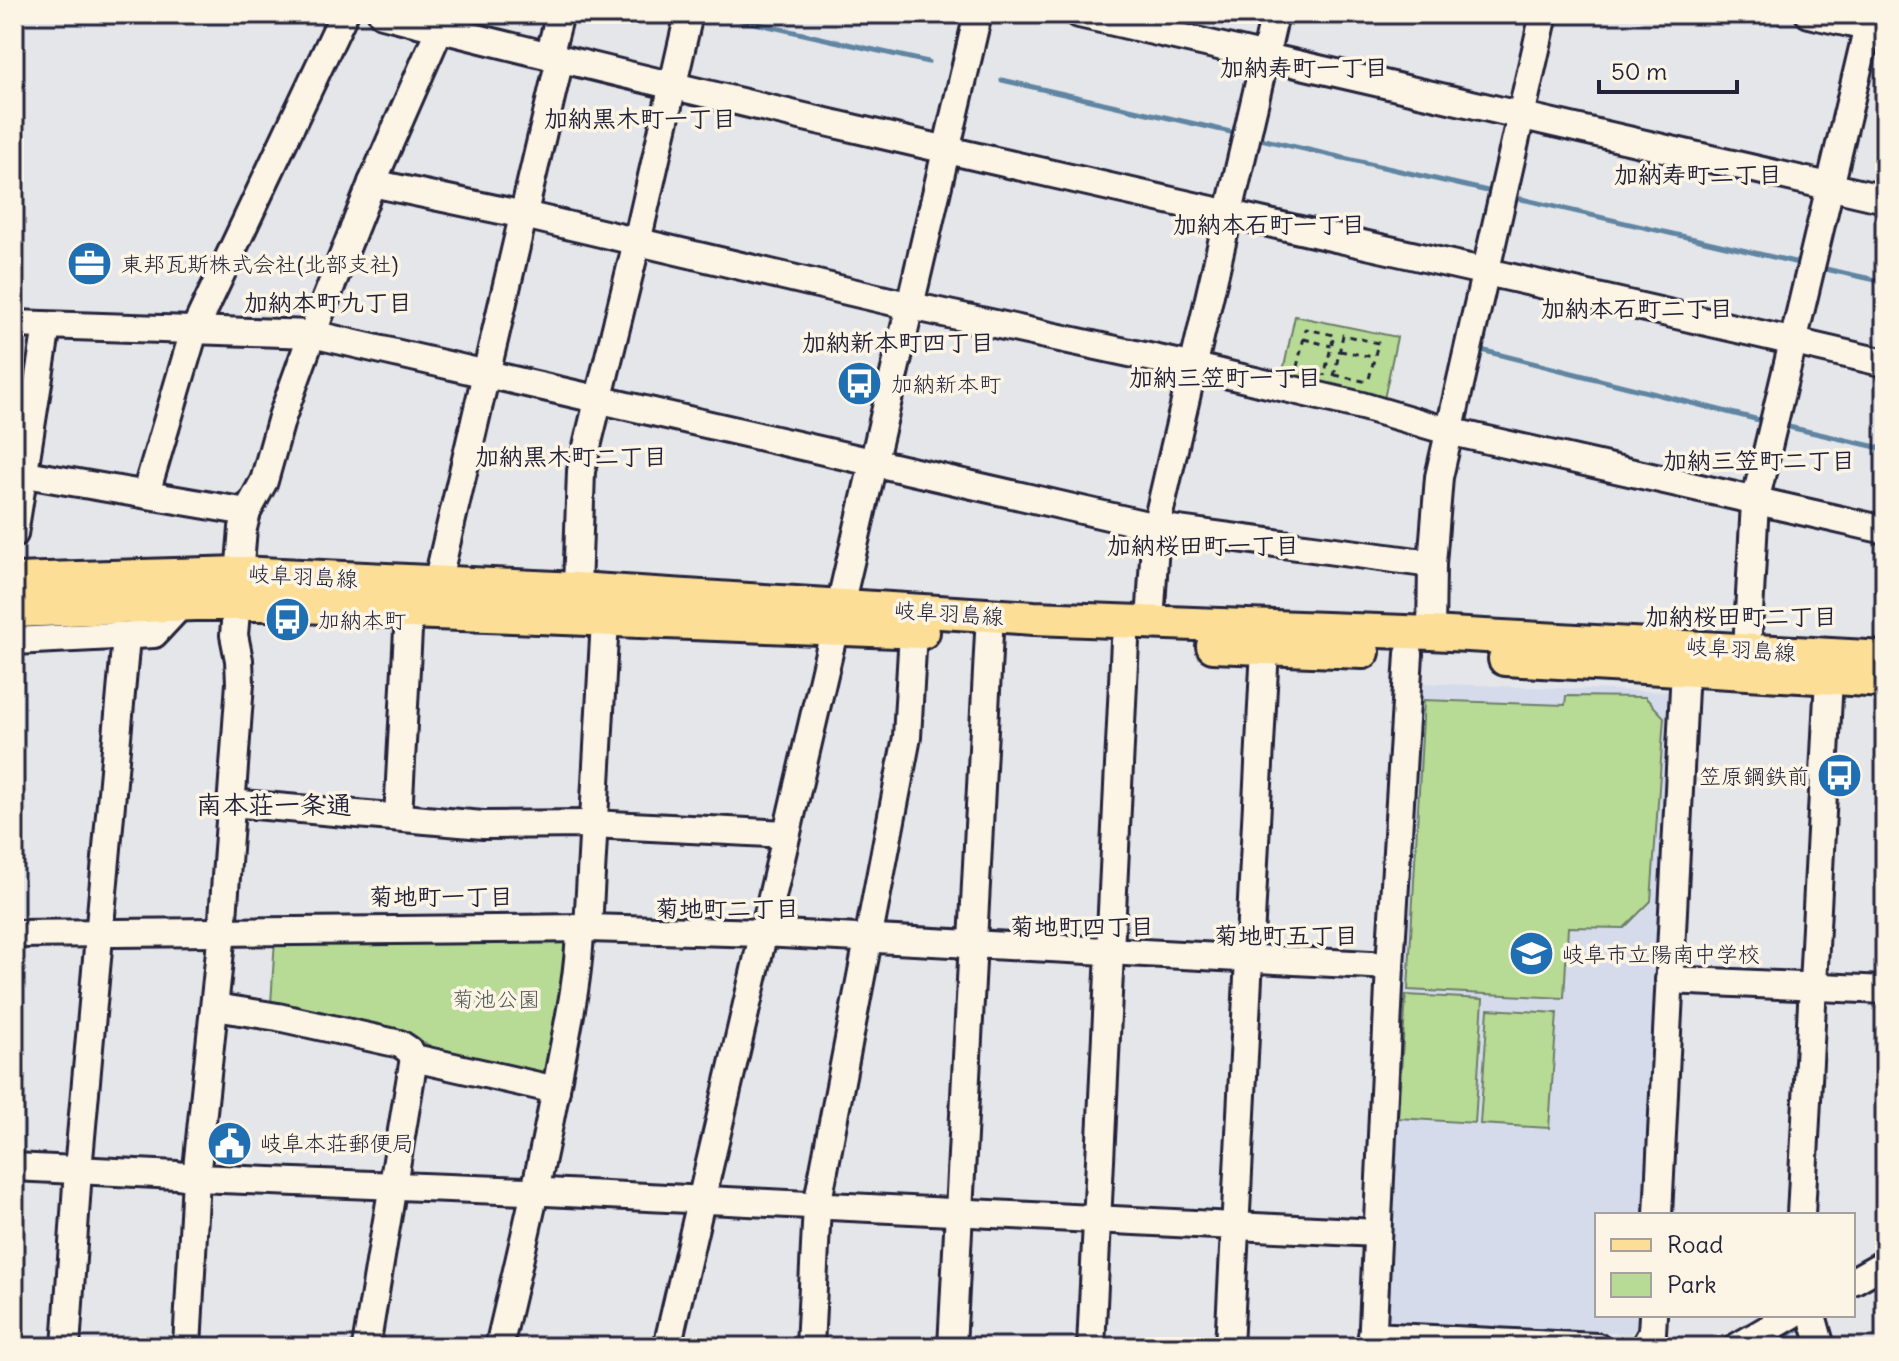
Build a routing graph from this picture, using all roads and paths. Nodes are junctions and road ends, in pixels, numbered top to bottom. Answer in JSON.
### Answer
{"nodes":[{"id":1,"x":344,"y":14,"type":"edge"},
{"id":2,"x":382,"y":14,"type":"edge"},
{"id":3,"x":560,"y":14,"type":"edge"},
{"id":4,"x":689,"y":14,"type":"edge"},
{"id":5,"x":978,"y":14,"type":"edge"},
{"id":6,"x":1079,"y":14,"type":"edge"},
{"id":7,"x":1275,"y":14,"type":"edge"},
{"id":8,"x":1544,"y":14,"type":"edge"},
{"id":9,"x":1809,"y":14,"type":"edge"},
{"id":10,"x":442,"y":21,"type":"edge"},
{"id":11,"x":1874,"y":24,"type":"edge"},
{"id":12,"x":554,"y":58,"type":"junction"},
{"id":13,"x":1265,"y":58,"type":"junction"},
{"id":14,"x":673,"y":85,"type":"junction"},
{"id":15,"x":1520,"y":116,"type":"junction"},
{"id":16,"x":947,"y":149,"type":"junction"},
{"id":17,"x":372,"y":183,"type":"junction"},
{"id":18,"x":1828,"y":186,"type":"junction"},
{"id":19,"x":1885,"y":199,"type":"edge"},
{"id":20,"x":1229,"y":213,"type":"junction"},
{"id":21,"x":524,"y":215,"type":"junction"},
{"id":22,"x":637,"y":242,"type":"junction"},
{"id":23,"x":1484,"y":272,"type":"junction"},
{"id":24,"x":911,"y":306,"type":"junction"},
{"id":25,"x":14,"y":324,"type":"edge"},
{"id":26,"x":47,"y":326,"type":"junction"},
{"id":27,"x":194,"y":331,"type":"junction"},
{"id":28,"x":312,"y":334,"type":"junction"},
{"id":29,"x":1304,"y":339,"type":"junction"},
{"id":30,"x":1792,"y":341,"type":"junction"},
{"id":31,"x":1331,"y":346,"type":"junction"},
{"id":32,"x":1340,"y":351,"type":"junction"},
{"id":33,"x":1374,"y":357,"type":"junction"},
{"id":34,"x":1885,"y":363,"type":"edge"},
{"id":35,"x":1195,"y":367,"type":"junction"},
{"id":36,"x":487,"y":375,"type":"junction"},
{"id":37,"x":1292,"y":390,"type":"junction"},
{"id":38,"x":1328,"y":390,"type":"junction"},
{"id":39,"x":1365,"y":394,"type":"junction"},
{"id":40,"x":599,"y":401,"type":"junction"},
{"id":41,"x":1448,"y":431,"type":"junction"},
{"id":42,"x":874,"y":464,"type":"junction"},
{"id":43,"x":18,"y":473,"type":"edge"},
{"id":44,"x":146,"y":493,"type":"junction"},
{"id":45,"x":1755,"y":502,"type":"junction"},
{"id":46,"x":247,"y":512,"type":"junction"},
{"id":47,"x":1156,"y":527,"type":"junction"},
{"id":48,"x":1885,"y":530,"type":"edge"},
{"id":49,"x":14,"y":534,"type":"edge"},
{"id":50,"x":1432,"y":564,"type":"junction"},
{"id":51,"x":14,"y":580,"type":"edge"},
{"id":52,"x":437,"y":583,"type":"junction"},
{"id":53,"x":237,"y":588,"type":"junction"},
{"id":54,"x":577,"y":589,"type":"junction"},
{"id":55,"x":181,"y":605,"type":"junction"},
{"id":56,"x":14,"y":611,"type":"edge"},
{"id":57,"x":409,"y":612,"type":"junction"},
{"id":58,"x":839,"y":617,"type":"junction"},
{"id":59,"x":605,"y":620,"type":"junction"},
{"id":60,"x":913,"y":632,"type":"junction"},
{"id":61,"x":1138,"y":632,"type":"junction"},
{"id":62,"x":989,"y":633,"type":"junction"},
{"id":63,"x":126,"y":637,"type":"junction"},
{"id":64,"x":14,"y":641,"type":"edge"},
{"id":65,"x":1420,"y":643,"type":"junction"},
{"id":66,"x":1265,"y":648,"type":"junction"},
{"id":67,"x":1747,"y":650,"type":"junction"},
{"id":68,"x":1885,"y":658,"type":"edge"},
{"id":69,"x":1685,"y":668,"type":"junction"},
{"id":70,"x":1829,"y":678,"type":"junction"},
{"id":71,"x":1885,"y":681,"type":"edge"},
{"id":72,"x":230,"y":803,"type":"junction"},
{"id":73,"x":398,"y":817,"type":"junction"},
{"id":74,"x":592,"y":824,"type":"junction"},
{"id":75,"x":786,"y":834,"type":"junction"},
{"id":76,"x":584,"y":928,"type":"junction"},
{"id":77,"x":222,"y":932,"type":"junction"},
{"id":78,"x":98,"y":933,"type":"junction"},
{"id":79,"x":763,"y":933,"type":"junction"},
{"id":80,"x":14,"y":934,"type":"edge"},
{"id":81,"x":869,"y":939,"type":"junction"},
{"id":82,"x":973,"y":944,"type":"junction"},
{"id":83,"x":1110,"y":951,"type":"junction"},
{"id":84,"x":1249,"y":958,"type":"junction"},
{"id":85,"x":1390,"y":966,"type":"junction"},
{"id":86,"x":1669,"y":980,"type":"junction"},
{"id":87,"x":1814,"y":987,"type":"junction"},
{"id":88,"x":1885,"y":990,"type":"edge"},
{"id":89,"x":215,"y":1007,"type":"junction"},
{"id":90,"x":414,"y":1058,"type":"junction"},
{"id":91,"x":556,"y":1090,"type":"junction"},
{"id":92,"x":14,"y":1167,"type":"edge"},
{"id":93,"x":78,"y":1170,"type":"junction"},
{"id":94,"x":196,"y":1178,"type":"junction"},
{"id":95,"x":392,"y":1188,"type":"junction"},
{"id":96,"x":536,"y":1192,"type":"junction"},
{"id":97,"x":700,"y":1201,"type":"junction"},
{"id":98,"x":817,"y":1206,"type":"junction"},
{"id":99,"x":959,"y":1213,"type":"junction"},
{"id":100,"x":1658,"y":1213,"type":"edge"},
{"id":101,"x":1801,"y":1213,"type":"edge"},
{"id":102,"x":1097,"y":1220,"type":"junction"},
{"id":103,"x":1236,"y":1226,"type":"junction"},
{"id":104,"x":1377,"y":1233,"type":"junction"},
{"id":105,"x":1885,"y":1263,"type":"edge"},
{"id":106,"x":1855,"y":1280,"type":"edge"},
{"id":107,"x":1653,"y":1317,"type":"edge"},
{"id":108,"x":1789,"y":1317,"type":"edge"},
{"id":109,"x":1813,"y":1317,"type":"edge"},
{"id":110,"x":1372,"y":1341,"type":"edge"},
{"id":111,"x":66,"y":1347,"type":"edge"},
{"id":112,"x":187,"y":1347,"type":"edge"},
{"id":113,"x":366,"y":1347,"type":"edge"},
{"id":114,"x":499,"y":1347,"type":"edge"},
{"id":115,"x":667,"y":1347,"type":"edge"},
{"id":116,"x":810,"y":1347,"type":"edge"},
{"id":117,"x":952,"y":1347,"type":"edge"},
{"id":118,"x":1091,"y":1347,"type":"edge"},
{"id":119,"x":1229,"y":1347,"type":"edge"},
{"id":120,"x":1597,"y":1347,"type":"edge"},
{"id":121,"x":1644,"y":1347,"type":"edge"},
{"id":122,"x":1737,"y":1347,"type":"edge"},
{"id":123,"x":1821,"y":1347,"type":"edge"}],
"edges":[{"from":1,"to":27,"type":"street"},
{"from":2,"to":10,"type":"street"},
{"from":3,"to":12,"type":"street"},
{"from":4,"to":14,"type":"street"},
{"from":5,"to":16,"type":"street"},
{"from":6,"to":13,"type":"street"},
{"from":7,"to":13,"type":"street"},
{"from":8,"to":15,"type":"street"},
{"from":9,"to":11,"type":"street"},
{"from":10,"to":12,"type":"street"},
{"from":10,"to":17,"type":"street"},
{"from":11,"to":18,"type":"street"},
{"from":12,"to":14,"type":"street"},
{"from":12,"to":21,"type":"street"},
{"from":13,"to":15,"type":"street"},
{"from":13,"to":20,"type":"street"},
{"from":14,"to":16,"type":"street"},
{"from":14,"to":22,"type":"street"},
{"from":15,"to":18,"type":"street"},
{"from":15,"to":23,"type":"street"},
{"from":16,"to":20,"type":"street"},
{"from":16,"to":24,"type":"street"},
{"from":17,"to":21,"type":"street"},
{"from":17,"to":28,"type":"street"},
{"from":18,"to":19,"type":"street"},
{"from":18,"to":30,"type":"street"},
{"from":20,"to":23,"type":"street"},
{"from":20,"to":35,"type":"street"},
{"from":21,"to":22,"type":"street"},
{"from":21,"to":36,"type":"street"},
{"from":22,"to":24,"type":"street"},
{"from":22,"to":40,"type":"street"},
{"from":23,"to":30,"type":"street"},
{"from":23,"to":41,"type":"street"},
{"from":24,"to":35,"type":"street"},
{"from":24,"to":42,"type":"street"},
{"from":25,"to":26,"type":"street"},
{"from":26,"to":27,"type":"street"},
{"from":26,"to":43,"type":"street"},
{"from":27,"to":28,"type":"street"},
{"from":27,"to":44,"type":"street"},
{"from":28,"to":36,"type":"street"},
{"from":28,"to":46,"type":"street"},
{"from":29,"to":31,"type":"path"},
{"from":29,"to":31,"type":"path"},
{"from":29,"to":37,"type":"path"},
{"from":30,"to":34,"type":"street"},
{"from":30,"to":45,"type":"street"},
{"from":31,"to":38,"type":"path"},
{"from":32,"to":33,"type":"path"},
{"from":32,"to":33,"type":"path"},
{"from":32,"to":38,"type":"path"},
{"from":33,"to":39,"type":"path"},
{"from":35,"to":37,"type":"street"},
{"from":35,"to":47,"type":"street"},
{"from":36,"to":40,"type":"street"},
{"from":36,"to":52,"type":"street"},
{"from":37,"to":38,"type":"street"},
{"from":38,"to":39,"type":"street"},
{"from":38,"to":39,"type":"path"},
{"from":39,"to":41,"type":"street"},
{"from":40,"to":42,"type":"street"},
{"from":40,"to":54,"type":"street"},
{"from":41,"to":45,"type":"street"},
{"from":41,"to":50,"type":"street"},
{"from":42,"to":47,"type":"street"},
{"from":42,"to":58,"type":"street"},
{"from":43,"to":44,"type":"street"},
{"from":43,"to":49,"type":"street"},
{"from":44,"to":46,"type":"street"},
{"from":45,"to":48,"type":"street"},
{"from":45,"to":67,"type":"street"},
{"from":46,"to":53,"type":"street"},
{"from":47,"to":50,"type":"street"},
{"from":47,"to":61,"type":"street"},
{"from":50,"to":65,"type":"street"},
{"from":51,"to":53,"type":"main road","name":"岐阜羽島線"},
{"from":52,"to":53,"type":"main road","name":"岐阜羽島線"},
{"from":52,"to":54,"type":"main road","name":"岐阜羽島線"},
{"from":53,"to":55,"type":"main road","name":"岐阜羽島線"},
{"from":53,"to":57,"type":"main road","name":"岐阜羽島線"},
{"from":53,"to":72,"type":"street"},
{"from":54,"to":58,"type":"main road","name":"岐阜羽島線"},
{"from":55,"to":56,"type":"main road","name":"岐阜羽島線"},
{"from":55,"to":63,"type":"street"},
{"from":57,"to":59,"type":"main road","name":"岐阜羽島線"},
{"from":57,"to":73,"type":"street"},
{"from":58,"to":59,"type":"main road","name":"岐阜羽島線"},
{"from":58,"to":60,"type":"main road","name":"岐阜羽島線"},
{"from":58,"to":61,"type":"main road","name":"岐阜羽島線"},
{"from":58,"to":75,"type":"street"},
{"from":59,"to":74,"type":"street"},
{"from":60,"to":62,"type":"main road","name":"岐阜羽島線"},
{"from":60,"to":81,"type":"street"},
{"from":61,"to":62,"type":"main road","name":"岐阜羽島線"},
{"from":61,"to":65,"type":"main road","name":"岐阜羽島線"},
{"from":61,"to":66,"type":"main road","name":"岐阜羽島線"},
{"from":61,"to":83,"type":"street"},
{"from":62,"to":82,"type":"street"},
{"from":63,"to":64,"type":"street"},
{"from":63,"to":78,"type":"street"},
{"from":65,"to":66,"type":"main road","name":"岐阜羽島線"},
{"from":65,"to":67,"type":"main road","name":"岐阜羽島線"},
{"from":65,"to":69,"type":"main road","name":"岐阜羽島線"},
{"from":65,"to":85,"type":"street"},
{"from":66,"to":84,"type":"street"},
{"from":67,"to":68,"type":"main road","name":"岐阜羽島線"},
{"from":69,"to":70,"type":"main road","name":"岐阜羽島線"},
{"from":69,"to":86,"type":"street"},
{"from":70,"to":71,"type":"main road","name":"岐阜羽島線"},
{"from":70,"to":87,"type":"street"},
{"from":72,"to":73,"type":"street"},
{"from":72,"to":77,"type":"street"},
{"from":73,"to":74,"type":"street"},
{"from":74,"to":75,"type":"street"},
{"from":74,"to":76,"type":"street"},
{"from":75,"to":79,"type":"street"},
{"from":76,"to":77,"type":"street"},
{"from":76,"to":79,"type":"street"},
{"from":76,"to":91,"type":"street"},
{"from":77,"to":78,"type":"street"},
{"from":77,"to":89,"type":"street"},
{"from":78,"to":80,"type":"street"},
{"from":78,"to":93,"type":"street"},
{"from":79,"to":81,"type":"street"},
{"from":79,"to":97,"type":"street"},
{"from":81,"to":82,"type":"street"},
{"from":81,"to":98,"type":"street"},
{"from":82,"to":83,"type":"street"},
{"from":82,"to":99,"type":"street"},
{"from":83,"to":84,"type":"street"},
{"from":83,"to":102,"type":"street"},
{"from":84,"to":85,"type":"street"},
{"from":84,"to":103,"type":"street"},
{"from":85,"to":104,"type":"street"},
{"from":86,"to":87,"type":"street"},
{"from":86,"to":100,"type":"street"},
{"from":87,"to":88,"type":"street"},
{"from":87,"to":101,"type":"street"},
{"from":89,"to":90,"type":"street"},
{"from":89,"to":94,"type":"street"},
{"from":90,"to":91,"type":"street"},
{"from":90,"to":95,"type":"street"},
{"from":91,"to":96,"type":"street"},
{"from":92,"to":93,"type":"street"},
{"from":93,"to":94,"type":"street"},
{"from":93,"to":111,"type":"street"},
{"from":94,"to":95,"type":"street"},
{"from":94,"to":112,"type":"street"},
{"from":95,"to":96,"type":"street"},
{"from":95,"to":113,"type":"street"},
{"from":96,"to":97,"type":"street"},
{"from":96,"to":114,"type":"street"},
{"from":97,"to":98,"type":"street"},
{"from":97,"to":115,"type":"street"},
{"from":98,"to":99,"type":"street"},
{"from":98,"to":116,"type":"street"},
{"from":99,"to":102,"type":"street"},
{"from":99,"to":117,"type":"street"},
{"from":102,"to":103,"type":"street"},
{"from":102,"to":118,"type":"street"},
{"from":103,"to":104,"type":"street"},
{"from":103,"to":119,"type":"street"},
{"from":104,"to":110,"type":"street"},
{"from":105,"to":106,"type":"street"},
{"from":107,"to":121,"type":"street"},
{"from":108,"to":122,"type":"street"},
{"from":109,"to":123,"type":"street"},
{"from":110,"to":120,"type":"street"}]}
